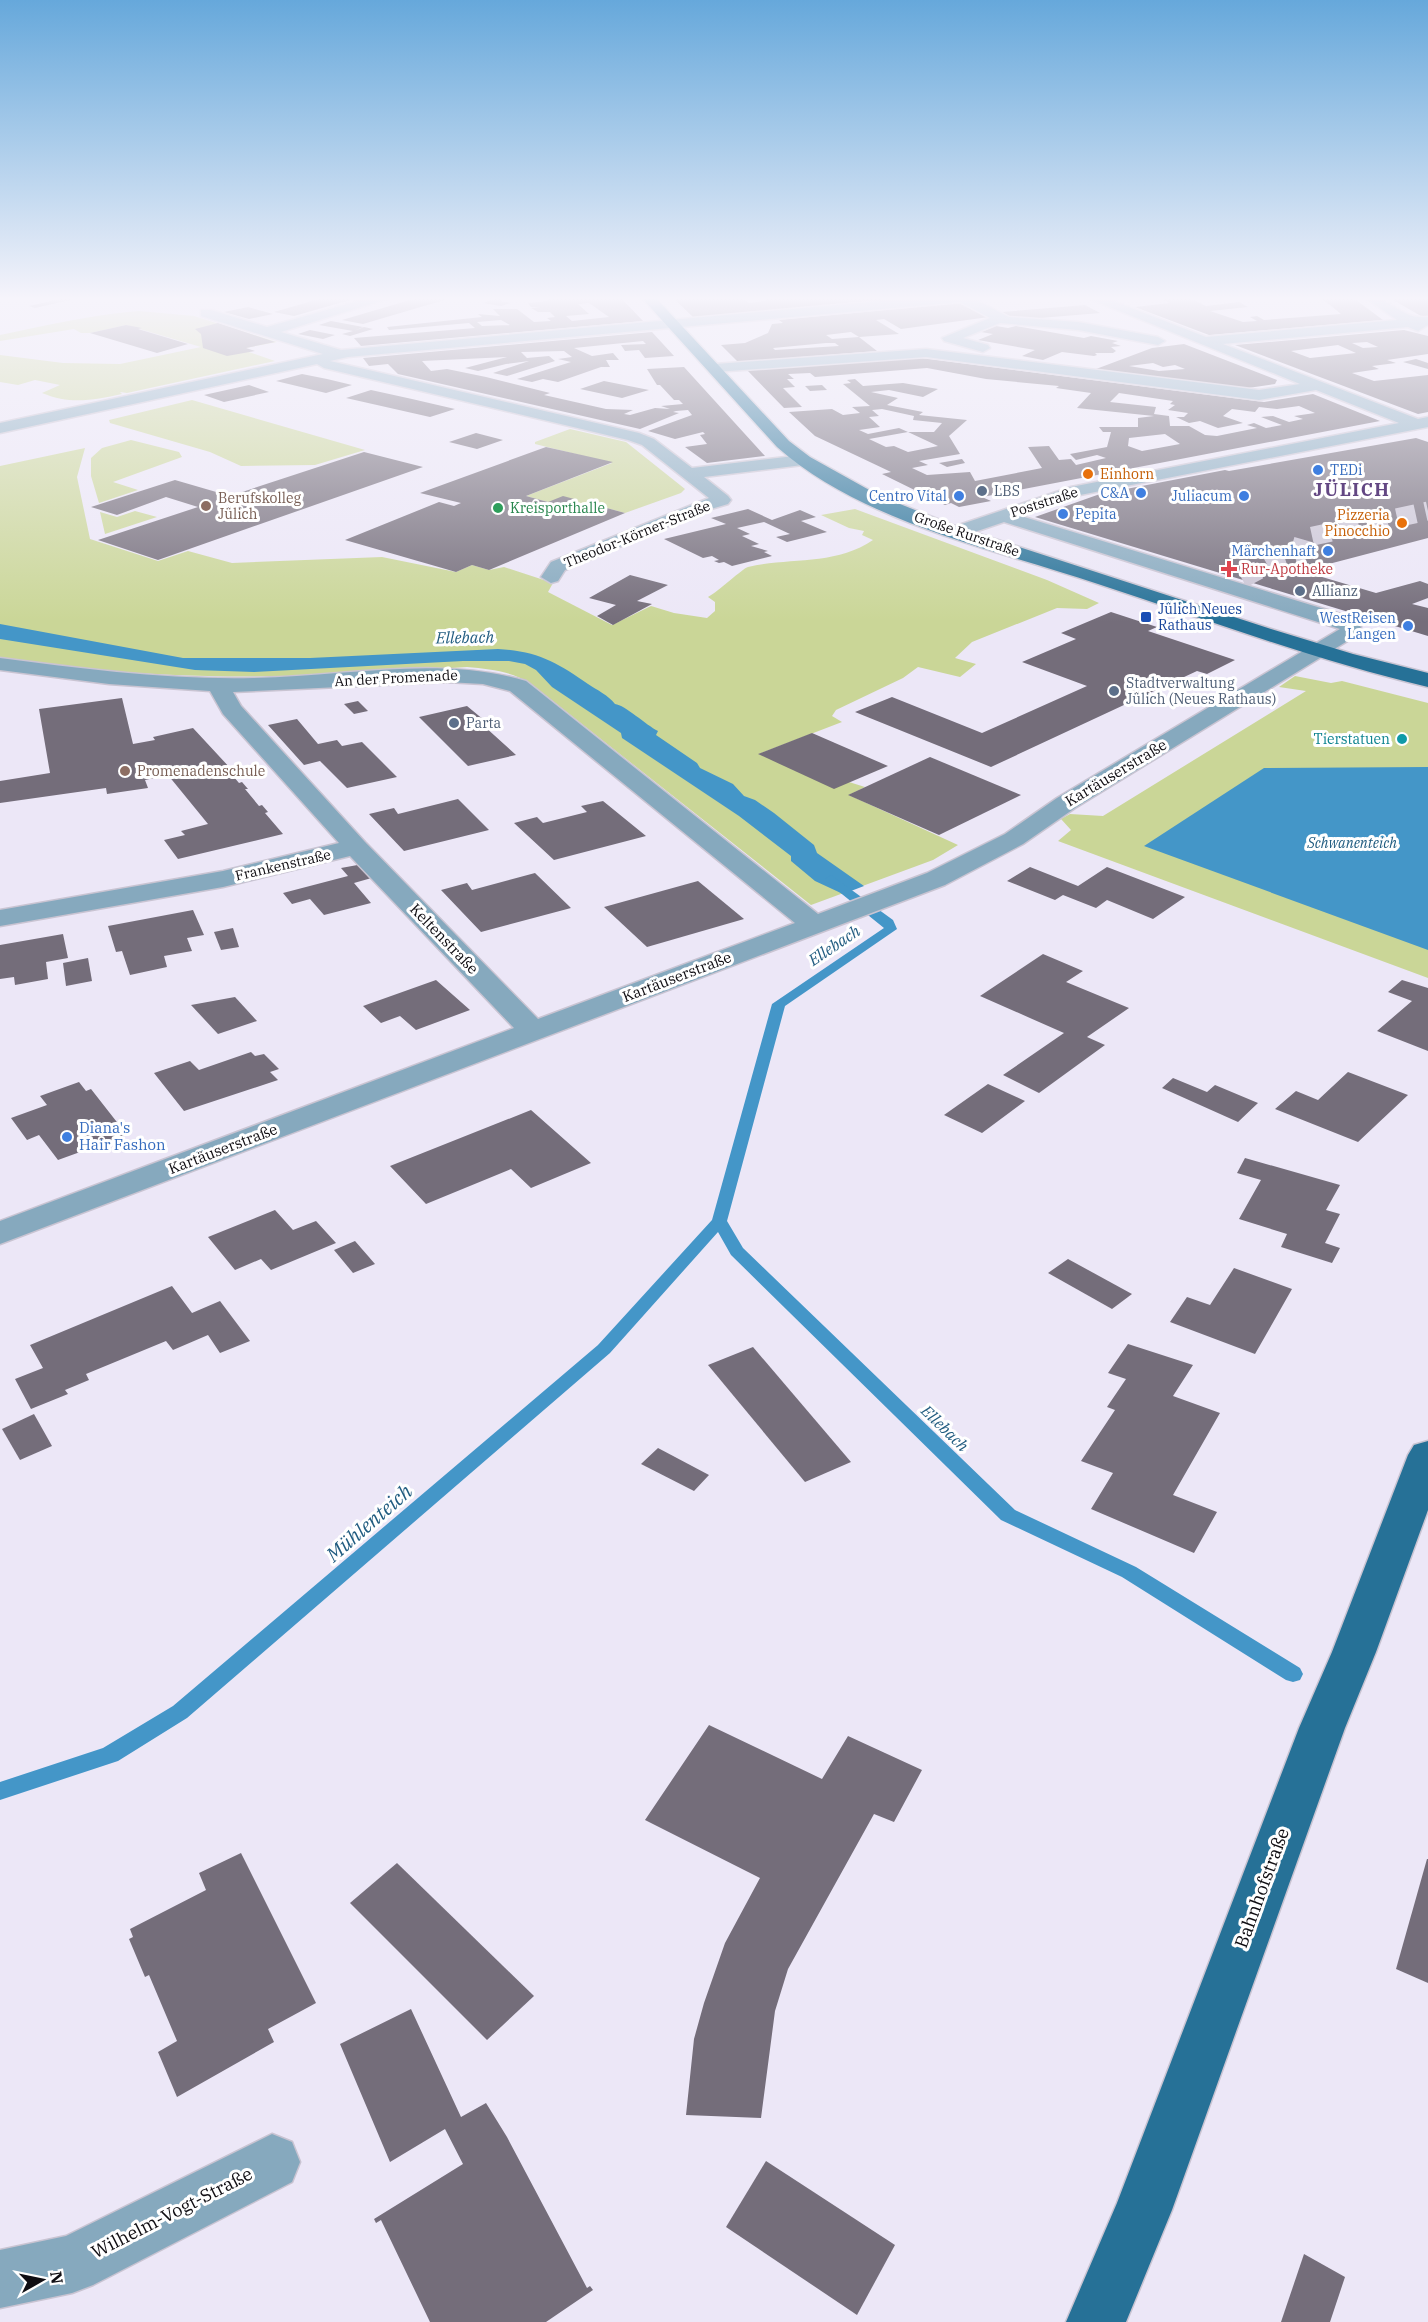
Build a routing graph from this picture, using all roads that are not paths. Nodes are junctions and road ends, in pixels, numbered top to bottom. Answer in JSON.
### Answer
{"nodes":[{"id":1,"x":105,"y":405,"type":"edge"},
{"id":2,"x":501,"y":405,"type":"edge"},
{"id":3,"x":748,"y":405,"type":"edge"},
{"id":4,"x":1370,"y":405,"type":"edge"},
{"id":5,"x":1424,"y":425,"type":"edge"},
{"id":6,"x":0,"y":428,"type":"edge"},
{"id":7,"x":803,"y":460,"type":"junction"},
{"id":8,"x":689,"y":474,"type":"junction"},
{"id":9,"x":1004,"y":516,"type":"junction"},
{"id":10,"x":957,"y":532,"type":"junction"},
{"id":11,"x":551,"y":577,"type":"dead end"},
{"id":12,"x":1320,"y":650,"type":"junction"},
{"id":13,"x":0,"y":664,"type":"edge"},
{"id":14,"x":1428,"y":680,"type":"edge"},
{"id":15,"x":218,"y":686,"type":"junction"},
{"id":16,"x":356,"y":847,"type":"junction"},
{"id":17,"x":0,"y":918,"type":"edge"},
{"id":18,"x":813,"y":925,"type":"junction"},
{"id":19,"x":533,"y":1031,"type":"junction"},
{"id":20,"x":0,"y":1233,"type":"edge"},
{"id":21,"x":1428,"y":1455,"type":"edge"},
{"id":22,"x":272,"y":2162,"type":"dead end"},
{"id":23,"x":0,"y":2279,"type":"edge"},
{"id":24,"x":1096,"y":2322,"type":"edge"}],
"edges":[{"from":1,"to":6,"type":"street"},
{"from":2,"to":8,"type":"street"},
{"from":3,"to":7,"type":"main road","name":"Große Rurstraße"},
{"from":4,"to":5,"type":"street"},
{"from":5,"to":9,"type":"street","name":"Poststraße"},
{"from":7,"to":8,"type":"street"},
{"from":7,"to":10,"type":"main road","name":"Große Rurstraße"},
{"from":8,"to":11,"type":"street","name":"Theodor-Körner-Straße"},
{"from":9,"to":10,"type":"street","name":"Poststraße"},
{"from":9,"to":12,"type":"street","name":"Große Rurstraße"},
{"from":10,"to":12,"type":"main road","name":"Große Rurstraße"},
{"from":12,"to":14,"type":"main road","name":"Große Rurstraße"},
{"from":12,"to":18,"type":"street","name":"Kartäuserstraße"},
{"from":13,"to":15,"type":"street","name":"An der Promenade"},
{"from":15,"to":16,"type":"street","name":"Frankenstraße"},
{"from":15,"to":18,"type":"street","name":"An der Promenade"},
{"from":16,"to":17,"type":"street","name":"Frankenstraße"},
{"from":16,"to":19,"type":"street","name":"Keltenstraße"},
{"from":18,"to":19,"type":"street","name":"Kartäuserstraße"},
{"from":19,"to":20,"type":"street","name":"Kartäuserstraße"},
{"from":21,"to":24,"type":"main road","name":"Bahnhofstraße"},
{"from":22,"to":23,"type":"street","name":"Wilhelm-Vogt-Straße"}]}
